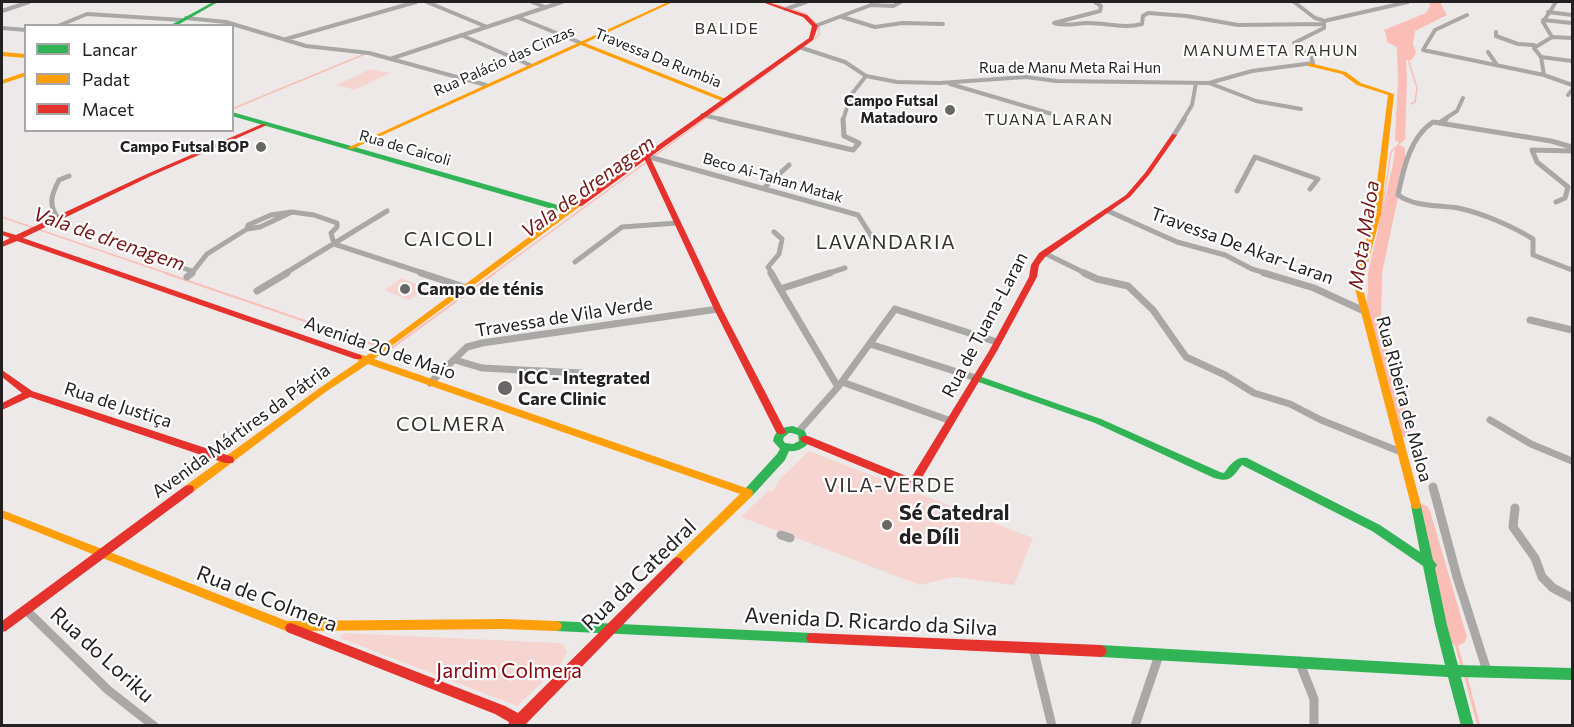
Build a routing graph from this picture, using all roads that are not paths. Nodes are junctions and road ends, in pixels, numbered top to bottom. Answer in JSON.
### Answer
{"nodes":[{"id":1,"x":29,"y":2,"type":"edge"},
{"id":2,"x":216,"y":2,"type":"edge"},
{"id":3,"x":416,"y":2,"type":"edge"},
{"id":4,"x":427,"y":2,"type":"edge"},
{"id":5,"x":532,"y":2,"type":"edge"},
{"id":6,"x":562,"y":2,"type":"edge"},
{"id":7,"x":671,"y":2,"type":"edge"},
{"id":8,"x":764,"y":2,"type":"edge"},
{"id":9,"x":806,"y":2,"type":"edge"},
{"id":10,"x":901,"y":2,"type":"edge"},
{"id":11,"x":1095,"y":2,"type":"edge"},
{"id":12,"x":1294,"y":2,"type":"edge"},
{"id":13,"x":1408,"y":2,"type":"edge"},
{"id":14,"x":1556,"y":2,"type":"edge"},
{"id":15,"x":545,"y":7,"type":"junction"},
{"id":16,"x":789,"y":8,"type":"junction"},
{"id":17,"x":2,"y":11,"type":"edge"},
{"id":18,"x":1548,"y":12,"type":"junction"},
{"id":19,"x":1467,"y":15,"type":"dead end"},
{"id":20,"x":1572,"y":15,"type":"edge"},
{"id":21,"x":517,"y":17,"type":"junction"},
{"id":22,"x":842,"y":17,"type":"junction"},
{"id":23,"x":184,"y":19,"type":"junction"},
{"id":24,"x":1543,"y":20,"type":"junction"},
{"id":25,"x":1324,"y":22,"type":"junction"},
{"id":26,"x":1572,"y":23,"type":"edge"},
{"id":27,"x":63,"y":24,"type":"edge"},
{"id":28,"x":175,"y":24,"type":"edge"},
{"id":29,"x":232,"y":24,"type":"edge"},
{"id":30,"x":234,"y":24,"type":"edge"},
{"id":31,"x":943,"y":24,"type":"dead end"},
{"id":32,"x":819,"y":25,"type":"junction"},
{"id":33,"x":487,"y":27,"type":"junction"},
{"id":34,"x":2,"y":28,"type":"edge"},
{"id":35,"x":24,"y":30,"type":"edge"},
{"id":36,"x":1496,"y":32,"type":"dead end"},
{"id":37,"x":461,"y":35,"type":"junction"},
{"id":38,"x":1552,"y":37,"type":"junction"},
{"id":39,"x":1572,"y":38,"type":"edge"},
{"id":40,"x":284,"y":40,"type":"junction"},
{"id":41,"x":581,"y":43,"type":"junction"},
{"id":42,"x":1534,"y":45,"type":"junction"},
{"id":43,"x":803,"y":48,"type":"junction"},
{"id":44,"x":1488,"y":52,"type":"dead end"},
{"id":45,"x":2,"y":54,"type":"edge"},
{"id":46,"x":24,"y":56,"type":"edge"},
{"id":47,"x":1541,"y":57,"type":"junction"},
{"id":48,"x":390,"y":59,"type":"junction"},
{"id":49,"x":1572,"y":61,"type":"edge"},
{"id":50,"x":1310,"y":64,"type":"junction"},
{"id":51,"x":530,"y":65,"type":"junction"},
{"id":52,"x":1497,"y":65,"type":"junction"},
{"id":53,"x":24,"y":75,"type":"edge"},
{"id":54,"x":1544,"y":75,"type":"junction"},
{"id":55,"x":866,"y":76,"type":"junction"},
{"id":56,"x":2,"y":82,"type":"edge"},
{"id":57,"x":945,"y":82,"type":"junction"},
{"id":58,"x":1196,"y":83,"type":"junction"},
{"id":59,"x":1209,"y":83,"type":"junction"},
{"id":60,"x":486,"y":85,"type":"junction"},
{"id":61,"x":1572,"y":85,"type":"edge"},
{"id":62,"x":1572,"y":90,"type":"edge"},
{"id":63,"x":1568,"y":95,"type":"dead end"},
{"id":64,"x":1463,"y":98,"type":"dead end"},
{"id":65,"x":724,"y":100,"type":"junction"},
{"id":66,"x":1301,"y":109,"type":"dead end"},
{"id":67,"x":1052,"y":114,"type":"dead end"},
{"id":68,"x":234,"y":115,"type":"edge"},
{"id":69,"x":702,"y":115,"type":"junction"},
{"id":70,"x":1441,"y":122,"type":"junction"},
{"id":71,"x":264,"y":125,"type":"junction"},
{"id":72,"x":1174,"y":135,"type":"joint"},
{"id":73,"x":375,"y":136,"type":"junction"},
{"id":74,"x":317,"y":139,"type":"junction"},
{"id":75,"x":350,"y":148,"type":"junction"},
{"id":76,"x":1572,"y":149,"type":"edge"},
{"id":77,"x":646,"y":156,"type":"junction"},
{"id":78,"x":789,"y":165,"type":"dead end"},
{"id":79,"x":69,"y":176,"type":"dead end"},
{"id":80,"x":764,"y":188,"type":"junction"},
{"id":81,"x":1310,"y":189,"type":"dead end"},
{"id":82,"x":1237,"y":191,"type":"dead end"},
{"id":83,"x":1556,"y":202,"type":"dead end"},
{"id":84,"x":387,"y":211,"type":"dead end"},
{"id":85,"x":569,"y":211,"type":"junction"},
{"id":86,"x":1108,"y":211,"type":"junction"},
{"id":87,"x":57,"y":218,"type":"junction"},
{"id":88,"x":677,"y":223,"type":"junction"},
{"id":89,"x":774,"y":232,"type":"dead end"},
{"id":90,"x":2,"y":233,"type":"edge"},
{"id":91,"x":15,"y":238,"type":"junction"},
{"id":92,"x":334,"y":244,"type":"junction"},
{"id":93,"x":2,"y":245,"type":"edge"},
{"id":94,"x":877,"y":245,"type":"dead end"},
{"id":95,"x":1044,"y":253,"type":"junction"},
{"id":96,"x":156,"y":259,"type":"dead end"},
{"id":97,"x":575,"y":262,"type":"dead end"},
{"id":98,"x":845,"y":268,"type":"dead end"},
{"id":99,"x":1572,"y":270,"type":"edge"},
{"id":100,"x":192,"y":271,"type":"junction"},
{"id":101,"x":187,"y":277,"type":"dead end"},
{"id":102,"x":467,"y":288,"type":"junction"},
{"id":103,"x":780,"y":289,"type":"junction"},
{"id":104,"x":257,"y":291,"type":"dead end"},
{"id":105,"x":718,"y":309,"type":"junction"},
{"id":106,"x":1364,"y":311,"type":"junction"},
{"id":107,"x":1530,"y":320,"type":"dead end"},
{"id":108,"x":1572,"y":330,"type":"edge"},
{"id":109,"x":997,"y":342,"type":"junction"},
{"id":110,"x":870,"y":344,"type":"junction"},
{"id":111,"x":455,"y":360,"type":"junction"},
{"id":112,"x":367,"y":361,"type":"junction"},
{"id":113,"x":2,"y":373,"type":"edge"},
{"id":114,"x":582,"y":373,"type":"dead end"},
{"id":115,"x":976,"y":378,"type":"junction"},
{"id":116,"x":430,"y":383,"type":"junction"},
{"id":117,"x":840,"y":384,"type":"junction"},
{"id":118,"x":29,"y":393,"type":"junction"},
{"id":119,"x":2,"y":406,"type":"edge"},
{"id":120,"x":1490,"y":420,"type":"dead end"},
{"id":121,"x":951,"y":421,"type":"junction"},
{"id":122,"x":781,"y":432,"type":"junction"},
{"id":123,"x":802,"y":435,"type":"junction"},
{"id":124,"x":786,"y":448,"type":"junction"},
{"id":125,"x":1401,"y":452,"type":"junction"},
{"id":126,"x":229,"y":460,"type":"junction"},
{"id":127,"x":1572,"y":461,"type":"edge"},
{"id":128,"x":1433,"y":487,"type":"dead end"},
{"id":129,"x":748,"y":493,"type":"junction"},
{"id":130,"x":1515,"y":508,"type":"dead end"},
{"id":131,"x":2,"y":514,"type":"edge"},
{"id":132,"x":102,"y":553,"type":"junction"},
{"id":133,"x":1431,"y":565,"type":"junction"},
{"id":134,"x":1572,"y":598,"type":"edge"},
{"id":135,"x":26,"y":610,"type":"junction"},
{"id":136,"x":287,"y":626,"type":"junction"},
{"id":137,"x":2,"y":627,"type":"edge"},
{"id":138,"x":609,"y":629,"type":"junction"},
{"id":139,"x":1033,"y":648,"type":"junction"},
{"id":140,"x":1159,"y":655,"type":"junction"},
{"id":141,"x":1299,"y":660,"type":"junction"},
{"id":142,"x":1458,"y":671,"type":"junction"},
{"id":143,"x":1485,"y":671,"type":"junction"},
{"id":144,"x":1572,"y":674,"type":"edge"},
{"id":145,"x":520,"y":724,"type":"edge"},
{"id":146,"x":154,"y":726,"type":"edge"},
{"id":147,"x":1052,"y":726,"type":"edge"},
{"id":148,"x":1135,"y":726,"type":"edge"},
{"id":149,"x":1314,"y":726,"type":"edge"},
{"id":150,"x":1468,"y":726,"type":"edge"}],
"edges":[{"from":1,"to":17,"type":"street"},
{"from":2,"to":23,"type":"street"},
{"from":3,"to":40,"type":"street"},
{"from":4,"to":33,"type":"street"},
{"from":5,"to":15,"type":"street"},
{"from":6,"to":15,"type":"street"},
{"from":7,"to":41,"type":"street","name":"Rua Palácio das Cinzas"},
{"from":8,"to":16,"type":"street"},
{"from":9,"to":16,"type":"street"},
{"from":10,"to":22,"type":"street"},
{"from":11,"to":25,"type":"street"},
{"from":12,"to":25,"type":"street"},
{"from":13,"to":25,"type":"street"},
{"from":14,"to":18,"type":"street"},
{"from":15,"to":21,"type":"street"},
{"from":16,"to":32,"type":"street"},
{"from":18,"to":20,"type":"street"},
{"from":18,"to":24,"type":"street"},
{"from":19,"to":52,"type":"street"},
{"from":21,"to":33,"type":"street"},
{"from":21,"to":41,"type":"street"},
{"from":22,"to":31,"type":"street"},
{"from":22,"to":32,"type":"street"},
{"from":23,"to":27,"type":"street"},
{"from":23,"to":28,"type":"street"},
{"from":23,"to":29,"type":"street"},
{"from":24,"to":26,"type":"street"},
{"from":24,"to":38,"type":"street"},
{"from":25,"to":50,"type":"street"},
{"from":30,"to":40,"type":"street"},
{"from":32,"to":43,"type":"street","name":"Avenida Mártires da Pátria"},
{"from":33,"to":37,"type":"street"},
{"from":34,"to":35,"type":"street"},
{"from":36,"to":42,"type":"street"},
{"from":37,"to":48,"type":"street"},
{"from":37,"to":51,"type":"street"},
{"from":38,"to":39,"type":"street"},
{"from":38,"to":42,"type":"street"},
{"from":40,"to":48,"type":"street"},
{"from":41,"to":51,"type":"street","name":"Rua Palácio das Cinzas"},
{"from":41,"to":65,"type":"street","name":"Travessa Da Rumbia"},
{"from":42,"to":47,"type":"street"},
{"from":43,"to":55,"type":"street","name":"Rua de Manu Meta Rai Hun"},
{"from":43,"to":65,"type":"street","name":"Avenida Mártires da Pátria"},
{"from":44,"to":52,"type":"street"},
{"from":45,"to":46,"type":"street"},
{"from":47,"to":49,"type":"street"},
{"from":47,"to":54,"type":"street"},
{"from":48,"to":60,"type":"street"},
{"from":50,"to":59,"type":"street","name":"Rua de Manu Meta Rai Hun"},
{"from":50,"to":106,"type":"street","name":"Rua Ribeira de Maloa"},
{"from":51,"to":60,"type":"street","name":"Rua Palácio das Cinzas"},
{"from":52,"to":54,"type":"street"},
{"from":53,"to":56,"type":"street"},
{"from":54,"to":61,"type":"street"},
{"from":55,"to":57,"type":"street","name":"Rua de Manu Meta Rai Hun"},
{"from":55,"to":69,"type":"street"},
{"from":57,"to":58,"type":"street","name":"Rua de Manu Meta Rai Hun"},
{"from":57,"to":67,"type":"street"},
{"from":58,"to":59,"type":"street","name":"Rua de Manu Meta Rai Hun"},
{"from":58,"to":72,"type":"street","name":"Rua de Tuana-Laran"},
{"from":59,"to":66,"type":"street"},
{"from":60,"to":73,"type":"street","name":"Rua Palácio das Cinzas"},
{"from":62,"to":63,"type":"street"},
{"from":64,"to":70,"type":"street"},
{"from":65,"to":69,"type":"street","name":"Avenida Mártires da Pátria"},
{"from":68,"to":71,"type":"street","name":"Rua de Caicoli"},
{"from":69,"to":77,"type":"street","name":"Avenida Mártires da Pátria"},
{"from":70,"to":76,"type":"street"},
{"from":70,"to":99,"type":"street"},
{"from":71,"to":74,"type":"street","name":"Rua de Caicoli"},
{"from":71,"to":87,"type":"street"},
{"from":72,"to":86,"type":"street","name":"Rua de Tuana-Laran"},
{"from":73,"to":74,"type":"street"},
{"from":73,"to":75,"type":"street","name":"Rua Palácio das Cinzas"},
{"from":74,"to":75,"type":"street","name":"Rua de Caicoli"},
{"from":75,"to":85,"type":"street","name":"Rua de Caicoli"},
{"from":76,"to":83,"type":"street"},
{"from":77,"to":80,"type":"street","name":"Beco Ai-Tahan Matak"},
{"from":77,"to":85,"type":"street","name":"Avenida Mártires da Pátria"},
{"from":77,"to":88,"type":"street"},
{"from":78,"to":80,"type":"street"},
{"from":79,"to":87,"type":"street"},
{"from":80,"to":94,"type":"street","name":"Beco Ai-Tahan Matak"},
{"from":81,"to":82,"type":"street"},
{"from":84,"to":92,"type":"street"},
{"from":85,"to":102,"type":"street","name":"Avenida Mártires da Pátria"},
{"from":86,"to":95,"type":"street","name":"Rua de Tuana-Laran"},
{"from":86,"to":106,"type":"street","name":"Travessa De Akar-Laran"},
{"from":87,"to":91,"type":"street"},
{"from":88,"to":97,"type":"street"},
{"from":88,"to":105,"type":"street"},
{"from":89,"to":103,"type":"street"},
{"from":90,"to":91,"type":"street","name":"Avenida 20 de Maio"},
{"from":91,"to":93,"type":"street"},
{"from":91,"to":112,"type":"street","name":"Avenida 20 de Maio"},
{"from":92,"to":100,"type":"street"},
{"from":92,"to":102,"type":"street"},
{"from":92,"to":104,"type":"street"},
{"from":95,"to":109,"type":"street","name":"Rua de Tuana-Laran"},
{"from":95,"to":125,"type":"street"},
{"from":96,"to":100,"type":"street"},
{"from":98,"to":103,"type":"street"},
{"from":100,"to":101,"type":"street"},
{"from":102,"to":112,"type":"street","name":"Avenida Mártires da Pátria"},
{"from":103,"to":117,"type":"street"},
{"from":105,"to":111,"type":"street","name":"Travessa de Vila Verde"},
{"from":105,"to":122,"type":"street"},
{"from":106,"to":125,"type":"street","name":"Rua Ribeira de Maloa"},
{"from":107,"to":108,"type":"street"},
{"from":109,"to":110,"type":"street"},
{"from":109,"to":115,"type":"street","name":"Rua de Tuana-Laran"},
{"from":110,"to":115,"type":"street"},
{"from":110,"to":117,"type":"street"},
{"from":111,"to":114,"type":"street"},
{"from":111,"to":116,"type":"street","name":"Travessa de Vila Verde"},
{"from":112,"to":116,"type":"street","name":"Avenida 20 de Maio"},
{"from":112,"to":126,"type":"street","name":"Avenida Mártires da Pátria"},
{"from":113,"to":118,"type":"street","name":"Rua de Justiça"},
{"from":115,"to":121,"type":"street","name":"Rua de Tuana-Laran"},
{"from":115,"to":133,"type":"street"},
{"from":116,"to":129,"type":"street","name":"Avenida 20 de Maio"},
{"from":117,"to":121,"type":"street"},
{"from":117,"to":123,"type":"street"},
{"from":118,"to":119,"type":"street"},
{"from":118,"to":126,"type":"street","name":"Rua de Justiça"},
{"from":120,"to":127,"type":"street"},
{"from":121,"to":123,"type":"street","name":"Rua de Tuana-Laran"},
{"from":122,"to":123,"type":"street"},
{"from":122,"to":124,"type":"street"},
{"from":123,"to":124,"type":"street"},
{"from":124,"to":129,"type":"street","name":"Rua da Catedral"},
{"from":125,"to":133,"type":"street","name":"Rua Ribeira de Maloa"},
{"from":126,"to":132,"type":"street","name":"Avenida Mártires da Pátria"},
{"from":128,"to":143,"type":"street"},
{"from":129,"to":138,"type":"street","name":"Rua da Catedral"},
{"from":130,"to":134,"type":"street"},
{"from":131,"to":132,"type":"street","name":"Rua de Colmera"},
{"from":132,"to":135,"type":"street","name":"Avenida Mártires da Pátria"},
{"from":132,"to":136,"type":"street","name":"Rua de Colmera"},
{"from":133,"to":142,"type":"street","name":"Rua Ribeira de Maloa"},
{"from":135,"to":137,"type":"street","name":"Avenida Mártires da Pátria"},
{"from":135,"to":146,"type":"street","name":"Rua do Loriku"},
{"from":136,"to":138,"type":"street","name":"Avenida D. Ricardo da Silva"},
{"from":136,"to":145,"type":"street","name":"Rua de Colmera"},
{"from":138,"to":139,"type":"street","name":"Avenida D. Ricardo da Silva"},
{"from":138,"to":145,"type":"street","name":"Rua da Catedral"},
{"from":139,"to":140,"type":"street","name":"Avenida D. Ricardo da Silva"},
{"from":139,"to":147,"type":"street"},
{"from":140,"to":141,"type":"street","name":"Avenida D. Ricardo da Silva"},
{"from":140,"to":148,"type":"street"},
{"from":141,"to":142,"type":"street","name":"Avenida D. Ricardo da Silva"},
{"from":141,"to":149,"type":"street"},
{"from":142,"to":143,"type":"street","name":"Avenida D. Ricardo da Silva"},
{"from":142,"to":150,"type":"street","name":"Rua Ribeira de Maloa"},
{"from":143,"to":144,"type":"street"}]}
